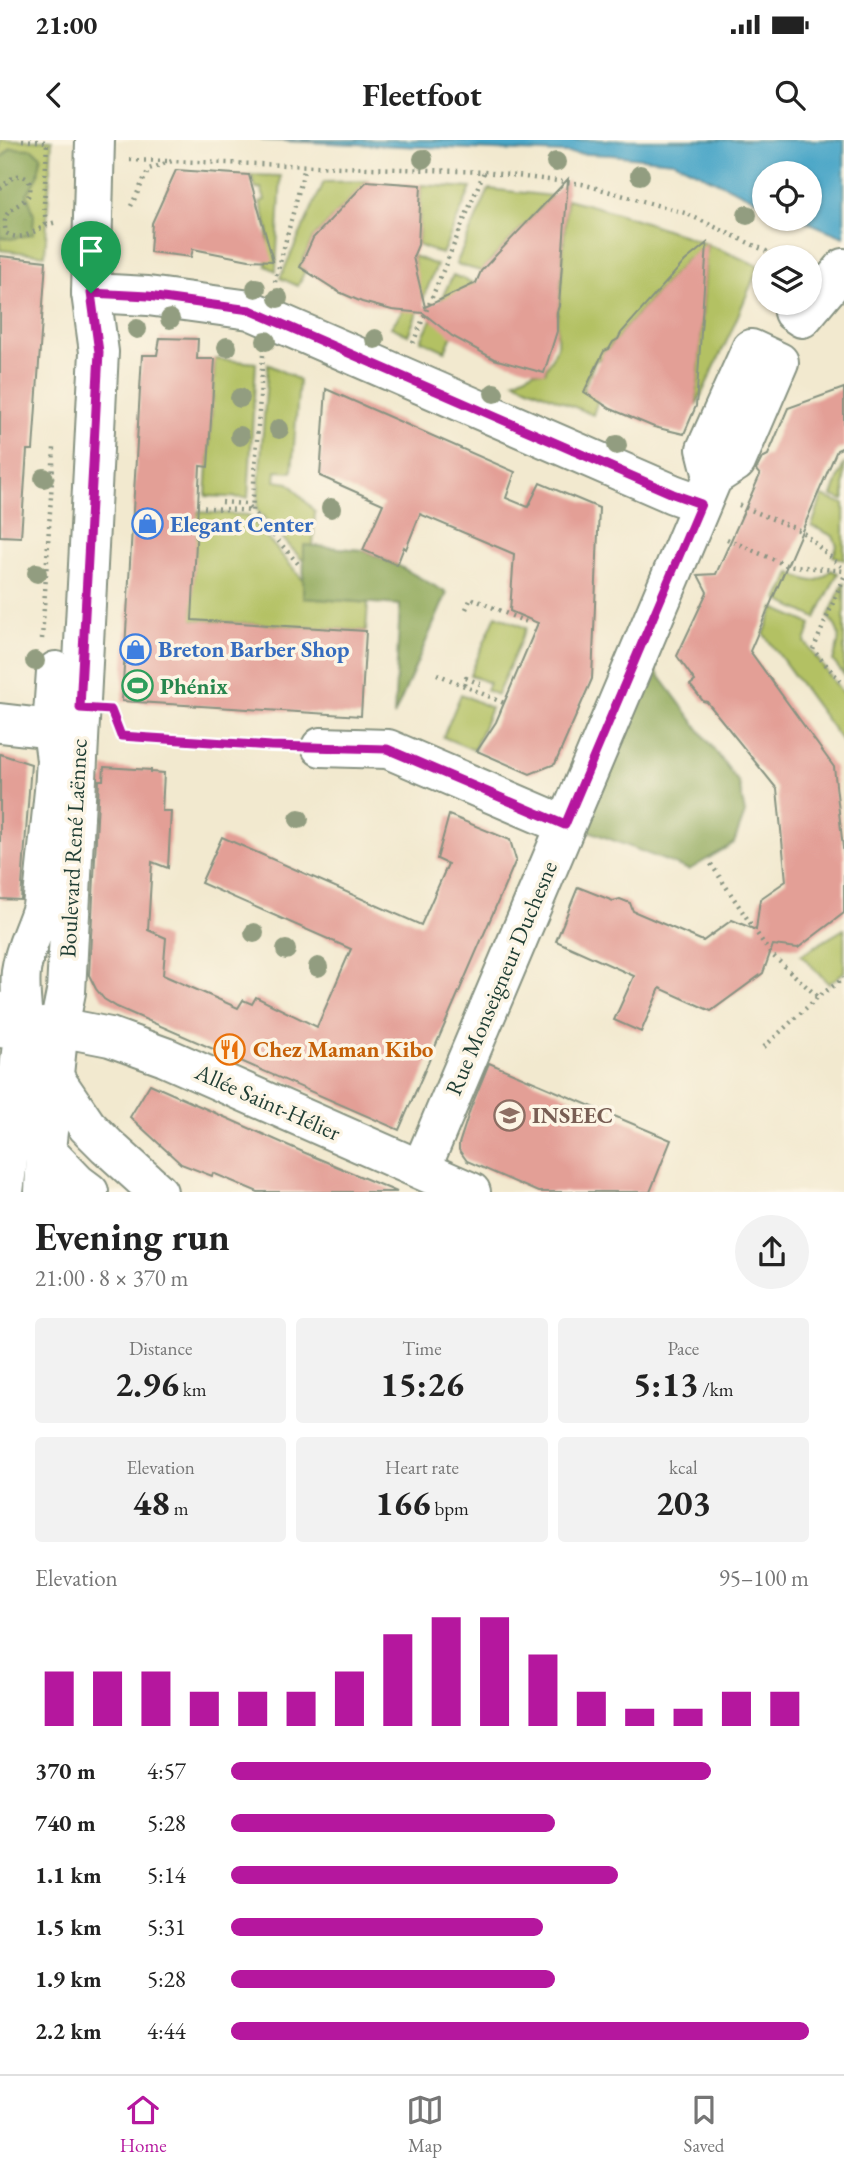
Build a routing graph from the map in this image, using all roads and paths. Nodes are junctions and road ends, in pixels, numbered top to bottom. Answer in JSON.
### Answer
{"nodes":[{"id":1,"x":22,"y":140,"type":"edge"},
{"id":2,"x":95,"y":142,"type":"edge"},
{"id":3,"x":129,"y":160,"type":"dead end"},
{"id":4,"x":172,"y":161,"type":"junction"},
{"id":5,"x":305,"y":167,"type":"junction"},
{"id":6,"x":484,"y":172,"type":"junction"},
{"id":7,"x":0,"y":188,"type":"edge"},
{"id":8,"x":131,"y":207,"type":"dead end"},
{"id":9,"x":55,"y":222,"type":"dead end"},
{"id":10,"x":46,"y":225,"type":"junction"},
{"id":11,"x":753,"y":245,"type":"edge"},
{"id":12,"x":844,"y":268,"type":"edge"},
{"id":13,"x":278,"y":274,"type":"dead end"},
{"id":14,"x":91,"y":293,"type":"junction"},
{"id":15,"x":822,"y":294,"type":"edge"},
{"id":16,"x":278,"y":321,"type":"junction"},
{"id":17,"x":414,"y":342,"type":"dead end"},
{"id":18,"x":55,"y":442,"type":"dead end"},
{"id":19,"x":222,"y":502,"type":"dead end"},
{"id":20,"x":197,"y":507,"type":"dead end"},
{"id":21,"x":746,"y":508,"type":"dead end"},
{"id":22,"x":252,"y":511,"type":"junction"},
{"id":23,"x":730,"y":541,"type":"dead end"},
{"id":24,"x":301,"y":567,"type":"dead end"},
{"id":25,"x":844,"y":570,"type":"edge"},
{"id":26,"x":844,"y":576,"type":"edge"},
{"id":27,"x":466,"y":609,"type":"dead end"},
{"id":28,"x":526,"y":622,"type":"dead end"},
{"id":29,"x":56,"y":664,"type":"junction"},
{"id":30,"x":437,"y":674,"type":"dead end"},
{"id":31,"x":464,"y":685,"type":"junction"},
{"id":32,"x":844,"y":685,"type":"edge"},
{"id":33,"x":485,"y":686,"type":"dead end"},
{"id":34,"x":504,"y":703,"type":"dead end"},
{"id":35,"x":66,"y":719,"type":"junction"},
{"id":36,"x":0,"y":723,"type":"edge"},
{"id":37,"x":321,"y":747,"type":"joint"},
{"id":38,"x":565,"y":825,"type":"junction"},
{"id":39,"x":711,"y":864,"type":"dead end"},
{"id":40,"x":14,"y":956,"type":"edge"},
{"id":41,"x":844,"y":978,"type":"edge"},
{"id":42,"x":0,"y":986,"type":"edge"},
{"id":43,"x":818,"y":997,"type":"junction"},
{"id":44,"x":28,"y":1028,"type":"edge"},
{"id":45,"x":764,"y":1047,"type":"dead end"},
{"id":46,"x":53,"y":1076,"type":"junction"},
{"id":47,"x":6,"y":1109,"type":"edge"},
{"id":48,"x":46,"y":1150,"type":"junction"},
{"id":49,"x":421,"y":1169,"type":"junction"},
{"id":50,"x":4,"y":1192,"type":"edge"},
{"id":51,"x":44,"y":1192,"type":"edge"},
{"id":52,"x":89,"y":1192,"type":"edge"},
{"id":53,"x":158,"y":1192,"type":"edge"},
{"id":54,"x":471,"y":1192,"type":"edge"}],
"edges":[{"from":1,"to":10,"type":"path"},
{"from":2,"to":14,"type":"street","name":"Boulevard René Laënnec"},
{"from":3,"to":4,"type":"path"},
{"from":4,"to":5,"type":"path"},
{"from":4,"to":8,"type":"path"},
{"from":5,"to":6,"type":"path"},
{"from":5,"to":13,"type":"path"},
{"from":6,"to":11,"type":"path"},
{"from":6,"to":17,"type":"path"},
{"from":7,"to":10,"type":"path"},
{"from":9,"to":10,"type":"path"},
{"from":12,"to":15,"type":"street"},
{"from":14,"to":16,"type":"street"},
{"from":14,"to":29,"type":"street","name":"Boulevard René Laënnec"},
{"from":14,"to":35,"type":"street","name":"Boulevard René Laënnec"},
{"from":16,"to":22,"type":"path"},
{"from":16,"to":38,"type":"street","name":"Rue Monseigneur Duchesne"},
{"from":18,"to":29,"type":"path"},
{"from":19,"to":22,"type":"path"},
{"from":20,"to":22,"type":"path"},
{"from":21,"to":25,"type":"path"},
{"from":22,"to":24,"type":"path"},
{"from":23,"to":25,"type":"path"},
{"from":26,"to":32,"type":"path"},
{"from":27,"to":28,"type":"path"},
{"from":29,"to":35,"type":"street","name":"Boulevard René Laënnec"},
{"from":30,"to":31,"type":"path"},
{"from":31,"to":33,"type":"path"},
{"from":31,"to":34,"type":"path"},
{"from":35,"to":36,"type":"street"},
{"from":35,"to":37,"type":"path"},
{"from":35,"to":40,"type":"street","name":"Boulevard René Laënnec"},
{"from":35,"to":44,"type":"street","name":"Boulevard René Laënnec"},
{"from":37,"to":38,"type":"street"},
{"from":38,"to":49,"type":"street","name":"Rue Monseigneur Duchesne"},
{"from":39,"to":43,"type":"path"},
{"from":40,"to":44,"type":"street","name":"Boulevard René Laënnec"},
{"from":41,"to":43,"type":"path"},
{"from":42,"to":44,"type":"street"},
{"from":43,"to":45,"type":"path"},
{"from":44,"to":46,"type":"street"},
{"from":44,"to":47,"type":"street","name":"Boulevard René Laënnec"},
{"from":44,"to":49,"type":"street","name":"Allée Saint-Hélier"},
{"from":46,"to":48,"type":"street"},
{"from":46,"to":53,"type":"street"},
{"from":47,"to":48,"type":"street"},
{"from":47,"to":50,"type":"street","name":"Boulevard René Laënnec"},
{"from":48,"to":51,"type":"street"},
{"from":48,"to":52,"type":"street"},
{"from":49,"to":54,"type":"street","name":"Allée Saint-Hélier"}]}
